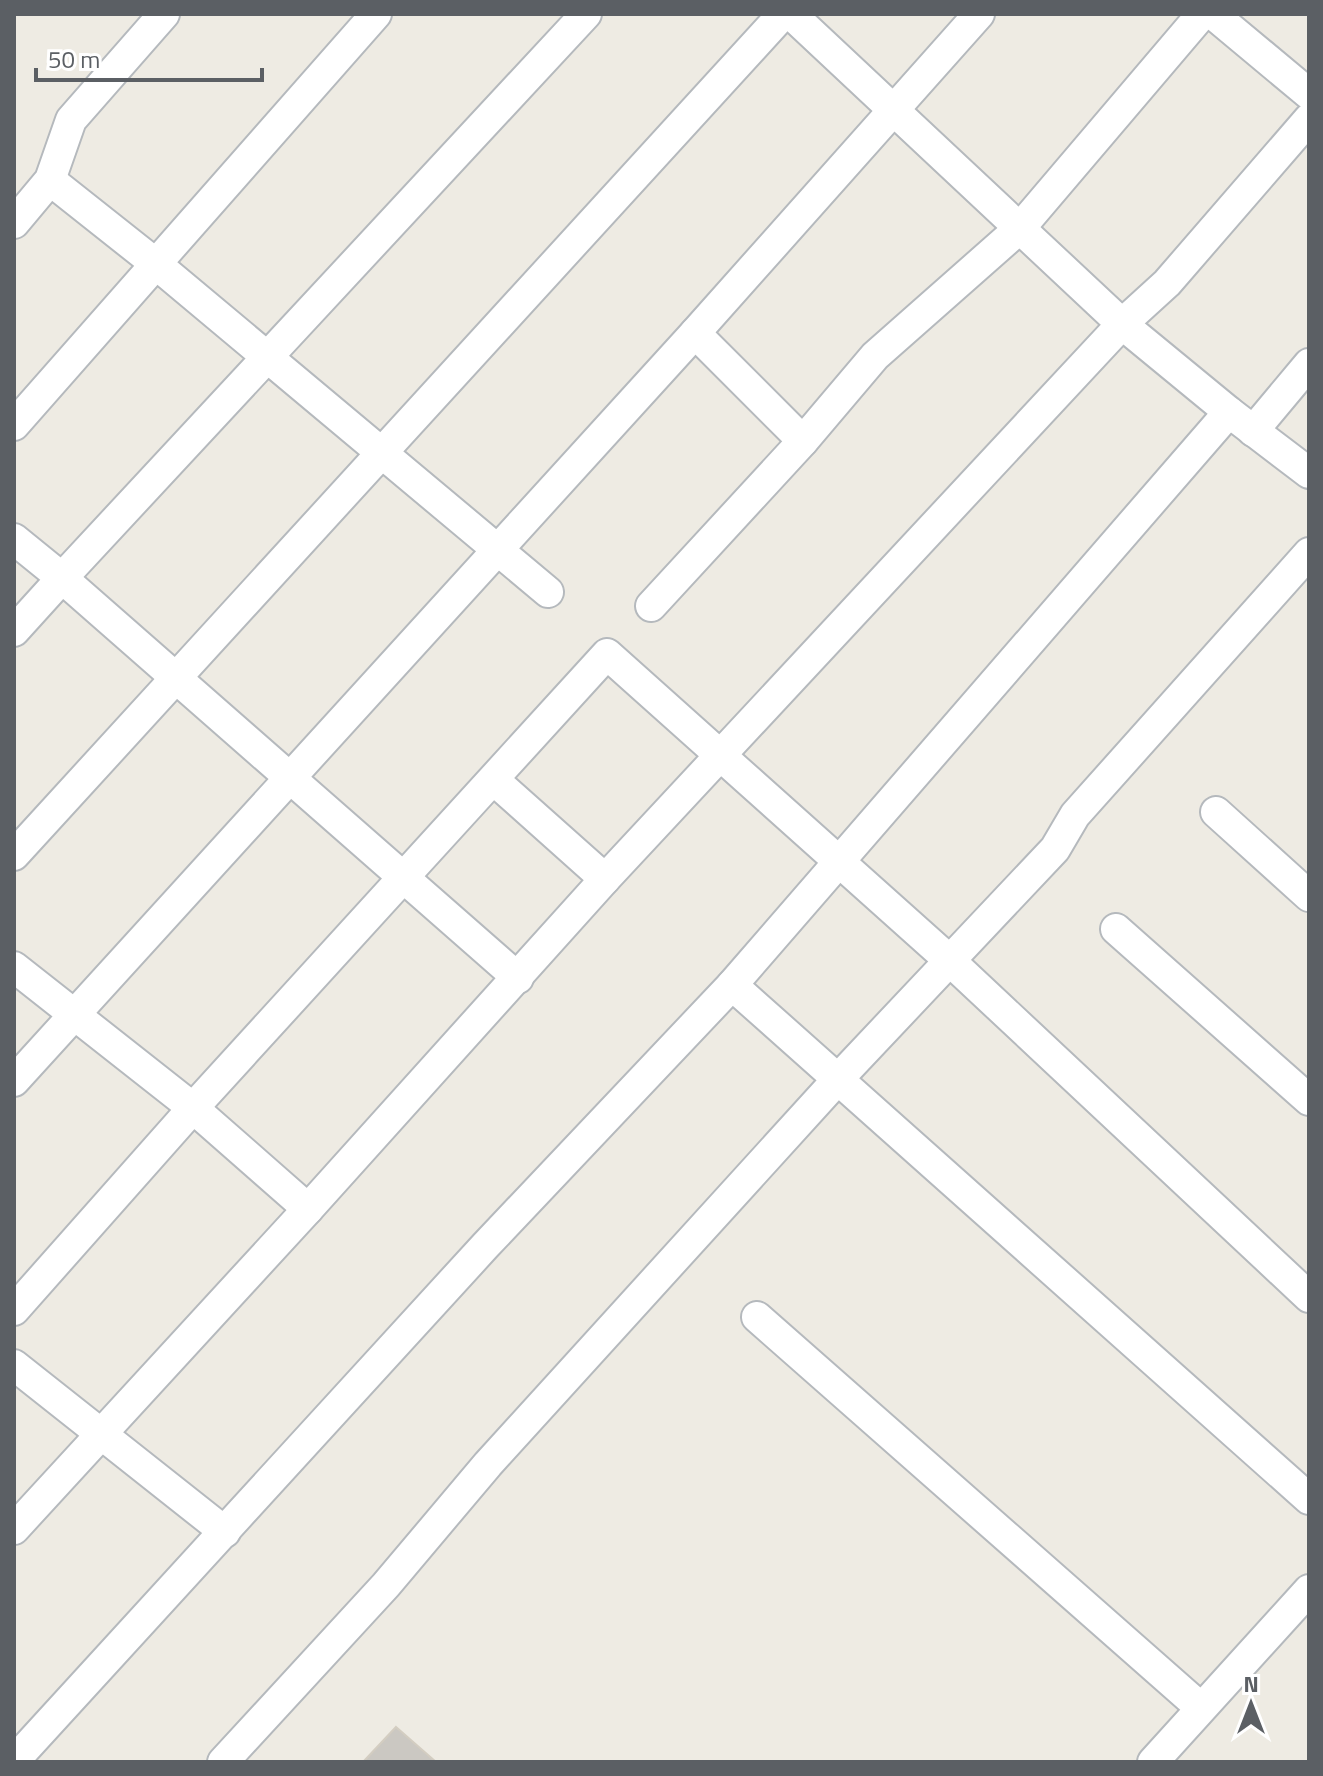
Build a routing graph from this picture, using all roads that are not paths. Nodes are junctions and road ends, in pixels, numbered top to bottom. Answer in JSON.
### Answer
{"nodes":[{"id":1,"x":164,"y":14,"type":"edge"},
{"id":2,"x":376,"y":14,"type":"edge"},
{"id":3,"x":586,"y":14,"type":"edge"},
{"id":4,"x":783,"y":14,"type":"edge"},
{"id":5,"x":791,"y":14,"type":"edge"},
{"id":6,"x":979,"y":14,"type":"edge"},
{"id":7,"x":1202,"y":14,"type":"edge"},
{"id":8,"x":1213,"y":14,"type":"edge"},
{"id":9,"x":1309,"y":94,"type":"edge"},
{"id":10,"x":893,"y":110,"type":"junction"},
{"id":11,"x":1309,"y":119,"type":"edge"},
{"id":12,"x":50,"y":180,"type":"junction"},
{"id":13,"x":14,"y":223,"type":"edge"},
{"id":14,"x":1020,"y":228,"type":"junction"},
{"id":15,"x":156,"y":264,"type":"junction"},
{"id":16,"x":1122,"y":324,"type":"junction"},
{"id":17,"x":695,"y":333,"type":"junction"},
{"id":18,"x":269,"y":359,"type":"junction"},
{"id":19,"x":1309,"y":364,"type":"edge"},
{"id":20,"x":1229,"y":412,"type":"junction"},
{"id":21,"x":14,"y":425,"type":"edge"},
{"id":22,"x":1253,"y":431,"type":"junction"},
{"id":23,"x":803,"y":441,"type":"junction"},
{"id":24,"x":382,"y":452,"type":"junction"},
{"id":25,"x":1309,"y":473,"type":"edge"},
{"id":26,"x":14,"y":539,"type":"edge"},
{"id":27,"x":497,"y":551,"type":"junction"},
{"id":28,"x":1309,"y":553,"type":"edge"},
{"id":29,"x":62,"y":578,"type":"junction"},
{"id":30,"x":548,"y":592,"type":"dead end"},
{"id":31,"x":651,"y":606,"type":"dead end"},
{"id":32,"x":14,"y":631,"type":"edge"},
{"id":33,"x":175,"y":676,"type":"junction"},
{"id":34,"x":720,"y":755,"type":"junction"},
{"id":35,"x":290,"y":778,"type":"junction"},
{"id":36,"x":494,"y":780,"type":"junction"},
{"id":37,"x":1216,"y":812,"type":"dead end"},
{"id":38,"x":14,"y":855,"type":"edge"},
{"id":39,"x":838,"y":861,"type":"junction"},
{"id":40,"x":403,"y":877,"type":"junction"},
{"id":41,"x":605,"y":879,"type":"junction"},
{"id":42,"x":1309,"y":896,"type":"edge"},
{"id":43,"x":1116,"y":929,"type":"dead end"},
{"id":44,"x":948,"y":959,"type":"junction"},
{"id":45,"x":14,"y":967,"type":"edge"},
{"id":46,"x":518,"y":978,"type":"junction"},
{"id":47,"x":732,"y":985,"type":"junction"},
{"id":48,"x":75,"y":1017,"type":"junction"},
{"id":49,"x":838,"y":1079,"type":"junction"},
{"id":50,"x":14,"y":1081,"type":"edge"},
{"id":51,"x":1309,"y":1100,"type":"edge"},
{"id":52,"x":193,"y":1108,"type":"junction"},
{"id":53,"x":308,"y":1209,"type":"junction"},
{"id":54,"x":1309,"y":1297,"type":"edge"},
{"id":55,"x":14,"y":1310,"type":"edge"},
{"id":56,"x":757,"y":1317,"type":"dead end"},
{"id":57,"x":14,"y":1365,"type":"edge"},
{"id":58,"x":101,"y":1434,"type":"junction"},
{"id":59,"x":1309,"y":1499,"type":"edge"},
{"id":60,"x":14,"y":1529,"type":"edge"},
{"id":61,"x":225,"y":1532,"type":"junction"},
{"id":62,"x":1309,"y":1590,"type":"edge"},
{"id":63,"x":1201,"y":1708,"type":"junction"},
{"id":64,"x":14,"y":1761,"type":"edge"},
{"id":65,"x":223,"y":1762,"type":"edge"},
{"id":66,"x":1153,"y":1762,"type":"edge"}],
"edges":[{"from":1,"to":12,"type":"street"},
{"from":2,"to":15,"type":"street"},
{"from":3,"to":18,"type":"street"},
{"from":4,"to":24,"type":"street"},
{"from":5,"to":10,"type":"street"},
{"from":6,"to":10,"type":"street"},
{"from":7,"to":14,"type":"street"},
{"from":8,"to":9,"type":"street"},
{"from":10,"to":14,"type":"street"},
{"from":10,"to":17,"type":"street"},
{"from":11,"to":16,"type":"street"},
{"from":12,"to":13,"type":"street"},
{"from":12,"to":15,"type":"street"},
{"from":14,"to":16,"type":"street"},
{"from":14,"to":23,"type":"street"},
{"from":15,"to":18,"type":"street"},
{"from":15,"to":21,"type":"street"},
{"from":16,"to":20,"type":"street"},
{"from":16,"to":34,"type":"street"},
{"from":17,"to":23,"type":"street"},
{"from":17,"to":27,"type":"street"},
{"from":18,"to":24,"type":"street"},
{"from":18,"to":29,"type":"street"},
{"from":19,"to":22,"type":"street"},
{"from":20,"to":22,"type":"street"},
{"from":20,"to":39,"type":"street"},
{"from":22,"to":25,"type":"street"},
{"from":23,"to":31,"type":"street"},
{"from":24,"to":27,"type":"street"},
{"from":24,"to":33,"type":"street"},
{"from":26,"to":29,"type":"street"},
{"from":27,"to":30,"type":"street"},
{"from":27,"to":35,"type":"street"},
{"from":28,"to":44,"type":"street"},
{"from":29,"to":32,"type":"street"},
{"from":29,"to":33,"type":"street"},
{"from":33,"to":35,"type":"street"},
{"from":33,"to":38,"type":"street"},
{"from":34,"to":36,"type":"street"},
{"from":34,"to":39,"type":"street"},
{"from":34,"to":41,"type":"street"},
{"from":35,"to":40,"type":"street"},
{"from":35,"to":48,"type":"street"},
{"from":36,"to":40,"type":"street"},
{"from":36,"to":41,"type":"street"},
{"from":37,"to":42,"type":"street"},
{"from":39,"to":44,"type":"street"},
{"from":39,"to":47,"type":"street"},
{"from":40,"to":46,"type":"street"},
{"from":40,"to":52,"type":"street"},
{"from":41,"to":46,"type":"street"},
{"from":43,"to":51,"type":"street"},
{"from":44,"to":49,"type":"street"},
{"from":44,"to":54,"type":"street"},
{"from":45,"to":48,"type":"street"},
{"from":46,"to":53,"type":"street"},
{"from":47,"to":49,"type":"street"},
{"from":47,"to":61,"type":"street"},
{"from":48,"to":50,"type":"street"},
{"from":48,"to":52,"type":"street"},
{"from":49,"to":59,"type":"street"},
{"from":49,"to":65,"type":"street"},
{"from":52,"to":53,"type":"street"},
{"from":52,"to":55,"type":"street"},
{"from":53,"to":58,"type":"street"},
{"from":56,"to":63,"type":"street"},
{"from":57,"to":58,"type":"street"},
{"from":58,"to":60,"type":"street"},
{"from":58,"to":61,"type":"street"},
{"from":61,"to":64,"type":"street"},
{"from":62,"to":63,"type":"street"},
{"from":63,"to":66,"type":"street"}]}
